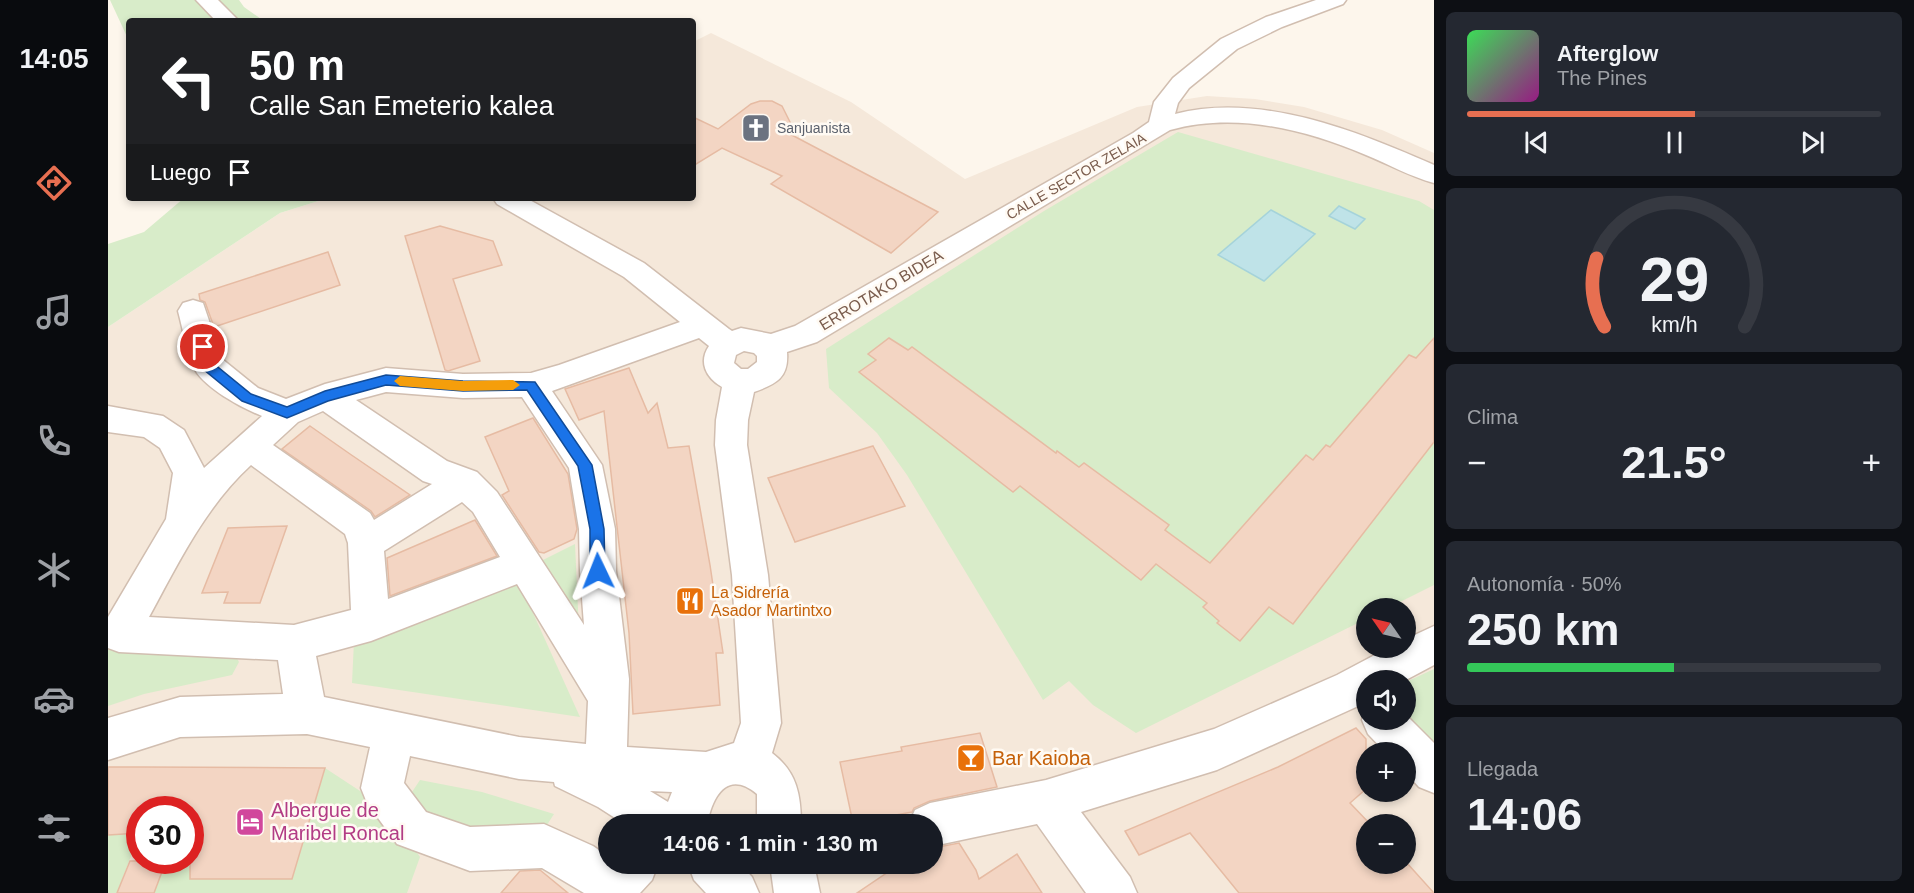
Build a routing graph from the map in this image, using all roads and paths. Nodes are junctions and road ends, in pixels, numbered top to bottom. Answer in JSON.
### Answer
{"nodes":[{"id":1,"x":206,"y":0,"type":"edge"},
{"id":2,"x":1336,"y":0,"type":"edge"},
{"id":3,"x":225,"y":18,"type":"edge"},
{"id":4,"x":1160,"y":126,"type":"junction"},
{"id":5,"x":1434,"y":175,"type":"edge"},
{"id":6,"x":511,"y":201,"type":"edge"},
{"id":7,"x":991,"y":225,"type":"joint"},
{"id":8,"x":192,"y":311,"type":"dead end"},
{"id":9,"x":704,"y":325,"type":"junction"},
{"id":10,"x":729,"y":342,"type":"junction"},
{"id":11,"x":768,"y":347,"type":"junction"},
{"id":12,"x":738,"y":381,"type":"junction"},
{"id":13,"x":531,"y":385,"type":"junction"},
{"id":14,"x":325,"y":396,"type":"junction"},
{"id":15,"x":287,"y":413,"type":"junction"},
{"id":16,"x":108,"y":420,"type":"edge"},
{"id":17,"x":249,"y":446,"type":"junction"},
{"id":18,"x":465,"y":482,"type":"junction"},
{"id":19,"x":182,"y":523,"type":"junction"},
{"id":20,"x":366,"y":543,"type":"junction"},
{"id":21,"x":525,"y":564,"type":"junction"},
{"id":22,"x":370,"y":623,"type":"junction"},
{"id":23,"x":294,"y":643,"type":"junction"},
{"id":24,"x":1434,"y":644,"type":"edge"},
{"id":25,"x":1397,"y":670,"type":"edge"},
{"id":26,"x":608,"y":696,"type":"junction"},
{"id":27,"x":1356,"y":698,"type":"edge"},
{"id":28,"x":307,"y":714,"type":"junction"},
{"id":29,"x":1392,"y":730,"type":"edge"},
{"id":30,"x":394,"y":732,"type":"junction"},
{"id":31,"x":108,"y":740,"type":"edge"},
{"id":32,"x":546,"y":762,"type":"junction"},
{"id":33,"x":748,"y":763,"type":"junction"},
{"id":34,"x":606,"y":767,"type":"junction"},
{"id":35,"x":1434,"y":772,"type":"edge"},
{"id":36,"x":708,"y":773,"type":"junction"},
{"id":37,"x":1046,"y":801,"type":"junction"},
{"id":38,"x":647,"y":814,"type":"edge"},
{"id":39,"x":686,"y":814,"type":"edge"},
{"id":40,"x":783,"y":814,"type":"edge"},
{"id":41,"x":943,"y":822,"type":"edge"},
{"id":42,"x":719,"y":874,"type":"edge"},
{"id":43,"x":620,"y":881,"type":"edge"},
{"id":44,"x":736,"y":893,"type":"edge"},
{"id":45,"x":1114,"y":893,"type":"edge"}],
"edges":[{"from":1,"to":3,"type":"street"},
{"from":2,"to":4,"type":"street"},
{"from":4,"to":5,"type":"street","name":"CALLE SECTOR ZELAIA"},
{"from":4,"to":7,"type":"street","name":"CALLE SECTOR ZELAIA"},
{"from":6,"to":9,"type":"street"},
{"from":7,"to":11,"type":"street","name":"ERROTAKO BIDEA"},
{"from":8,"to":15,"type":"street"},
{"from":9,"to":10,"type":"street"},
{"from":9,"to":13,"type":"street"},
{"from":10,"to":11,"type":"street"},
{"from":10,"to":12,"type":"street"},
{"from":11,"to":12,"type":"street"},
{"from":12,"to":33,"type":"street"},
{"from":13,"to":14,"type":"street"},
{"from":13,"to":26,"type":"street"},
{"from":14,"to":15,"type":"street"},
{"from":14,"to":18,"type":"street"},
{"from":15,"to":17,"type":"street"},
{"from":16,"to":19,"type":"street"},
{"from":17,"to":19,"type":"street"},
{"from":17,"to":20,"type":"street"},
{"from":18,"to":20,"type":"street"},
{"from":18,"to":21,"type":"street"},
{"from":19,"to":23,"type":"street"},
{"from":20,"to":22,"type":"street"},
{"from":21,"to":22,"type":"street"},
{"from":21,"to":26,"type":"street"},
{"from":22,"to":23,"type":"street"},
{"from":23,"to":28,"type":"street"},
{"from":24,"to":25,"type":"street"},
{"from":26,"to":34,"type":"street"},
{"from":27,"to":37,"type":"street"},
{"from":28,"to":30,"type":"street"},
{"from":28,"to":31,"type":"street"},
{"from":29,"to":35,"type":"street"},
{"from":30,"to":32,"type":"street"},
{"from":30,"to":43,"type":"street"},
{"from":32,"to":34,"type":"street"},
{"from":32,"to":38,"type":"street"},
{"from":33,"to":36,"type":"street"},
{"from":33,"to":40,"type":"street"},
{"from":34,"to":36,"type":"street"},
{"from":36,"to":39,"type":"street"},
{"from":37,"to":41,"type":"street"},
{"from":37,"to":45,"type":"street"},
{"from":42,"to":44,"type":"street"}]}
